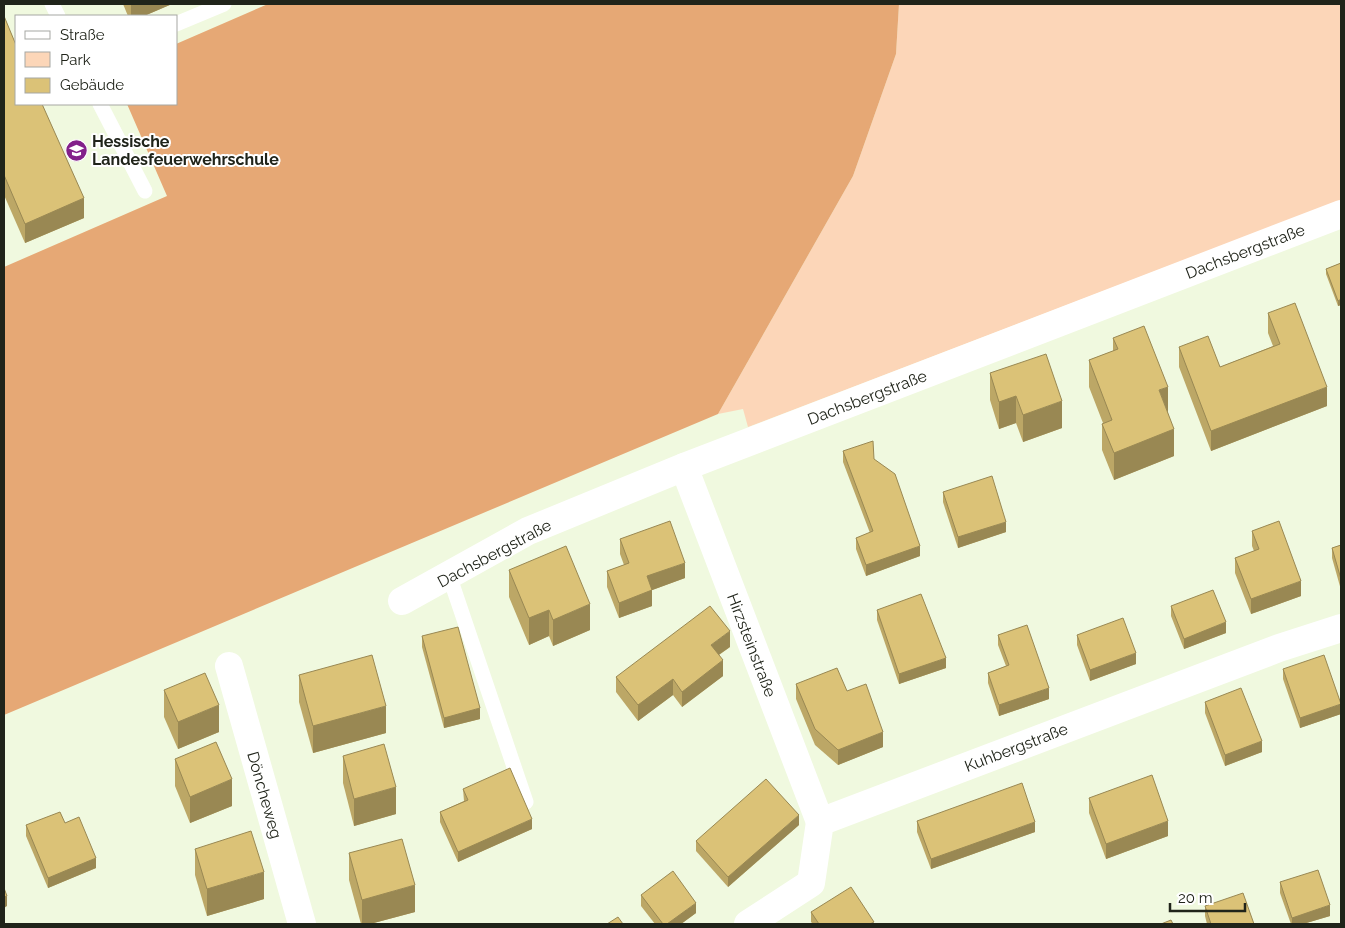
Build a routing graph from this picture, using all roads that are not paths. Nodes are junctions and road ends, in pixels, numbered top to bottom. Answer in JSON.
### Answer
{"nodes":[{"id":1,"x":224,"y":4,"type":"edge"},
{"id":2,"x":178,"y":23,"type":"edge"},
{"id":3,"x":101,"y":105,"type":"edge"},
{"id":4,"x":145,"y":191,"type":"dead end"},
{"id":5,"x":1341,"y":214,"type":"edge"},
{"id":6,"x":684,"y":467,"type":"junction"},
{"id":7,"x":449,"y":575,"type":"junction"},
{"id":8,"x":402,"y":601,"type":"dead end"},
{"id":9,"x":1341,"y":628,"type":"edge"},
{"id":10,"x":229,"y":666,"type":"dead end"},
{"id":11,"x":526,"y":802,"type":"edge"},
{"id":12,"x":820,"y":822,"type":"junction"},
{"id":13,"x":302,"y":924,"type":"edge"},
{"id":14,"x":748,"y":924,"type":"edge"}],
"edges":[{"from":1,"to":2,"type":"lane"},
{"from":3,"to":4,"type":"lane"},
{"from":5,"to":6,"type":"street","name":"Dachsbergstraße"},
{"from":6,"to":7,"type":"street","name":"Dachsbergstraße"},
{"from":6,"to":12,"type":"street","name":"Hirzsteinstraße"},
{"from":7,"to":8,"type":"street","name":"Dachsbergstraße"},
{"from":7,"to":11,"type":"lane"},
{"from":9,"to":12,"type":"street","name":"Kuhbergstraße"},
{"from":10,"to":13,"type":"street","name":"Döncheweg"},
{"from":12,"to":14,"type":"street"}]}
